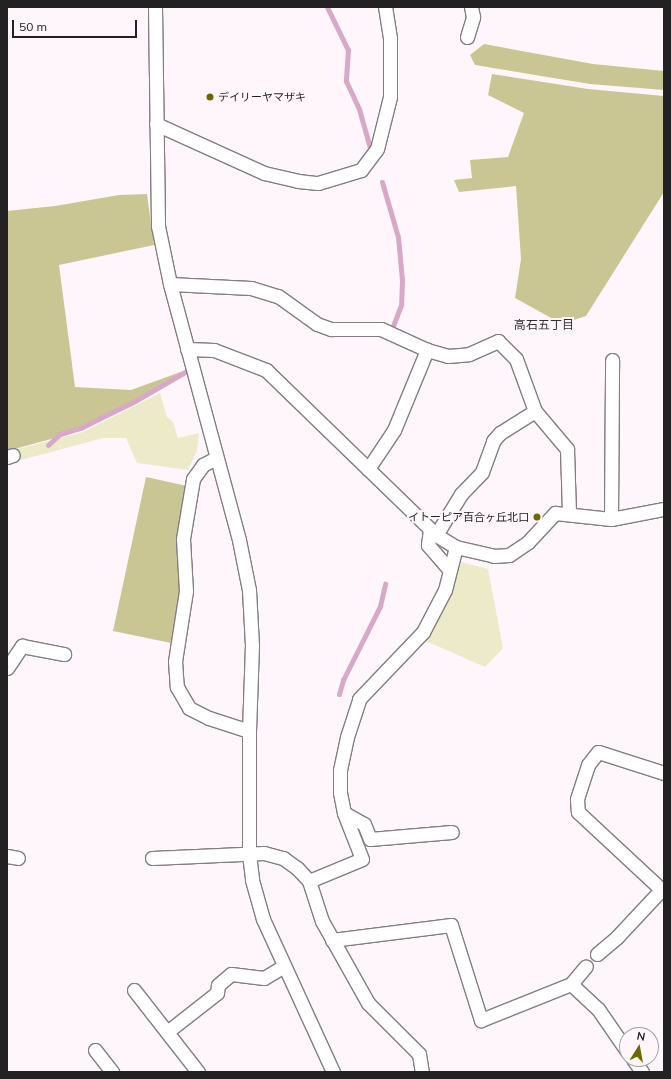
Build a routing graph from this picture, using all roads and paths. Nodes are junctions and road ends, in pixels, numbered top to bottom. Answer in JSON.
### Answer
{"nodes":[{"id":1,"x":155,"y":7,"type":"edge"},
{"id":2,"x":385,"y":7,"type":"edge"},
{"id":3,"x":471,"y":7,"type":"edge"},
{"id":4,"x":467,"y":37,"type":"dead end"},
{"id":5,"x":156,"y":124,"type":"junction"},
{"id":6,"x":170,"y":284,"type":"junction"},
{"id":7,"x":187,"y":349,"type":"junction"},
{"id":8,"x":427,"y":350,"type":"junction"},
{"id":9,"x":612,"y":360,"type":"dead end"},
{"id":10,"x":535,"y":411,"type":"junction"},
{"id":11,"x":216,"y":458,"type":"junction"},
{"id":12,"x":368,"y":469,"type":"junction"},
{"id":13,"x":664,"y":509,"type":"edge"},
{"id":14,"x":569,"y":514,"type":"junction"},
{"id":15,"x":610,"y":519,"type":"junction"},
{"id":16,"x":433,"y":533,"type":"junction"},
{"id":17,"x":456,"y":547,"type":"junction"},
{"id":18,"x":450,"y":570,"type":"junction"},
{"id":19,"x":64,"y":654,"type":"dead end"},
{"id":20,"x":7,"y":668,"type":"edge"},
{"id":21,"x":249,"y":731,"type":"junction"},
{"id":22,"x":664,"y":773,"type":"edge"},
{"id":23,"x":344,"y":813,"type":"junction"},
{"id":24,"x":452,"y":832,"type":"dead end"},
{"id":25,"x":249,"y":854,"type":"junction"},
{"id":26,"x":152,"y":858,"type":"dead end"},
{"id":27,"x":309,"y":881,"type":"junction"},
{"id":28,"x":663,"y":891,"type":"edge"},
{"id":29,"x":332,"y":940,"type":"junction"},
{"id":30,"x":597,"y":954,"type":"dead end"},
{"id":31,"x":284,"y":966,"type":"junction"},
{"id":32,"x":586,"y":966,"type":"dead end"},
{"id":33,"x":571,"y":984,"type":"junction"},
{"id":34,"x":134,"y":990,"type":"dead end"},
{"id":35,"x":167,"y":1032,"type":"junction"},
{"id":36,"x":619,"y":1039,"type":"edge"},
{"id":37,"x":95,"y":1050,"type":"dead end"},
{"id":38,"x":112,"y":1072,"type":"edge"},
{"id":39,"x":198,"y":1072,"type":"edge"},
{"id":40,"x":333,"y":1072,"type":"edge"},
{"id":41,"x":422,"y":1072,"type":"edge"}],
"edges":[{"from":1,"to":5,"type":"street"},
{"from":2,"to":5,"type":"street"},
{"from":3,"to":4,"type":"street"},
{"from":5,"to":6,"type":"street"},
{"from":6,"to":7,"type":"street"},
{"from":6,"to":8,"type":"street"},
{"from":7,"to":11,"type":"street"},
{"from":7,"to":12,"type":"street"},
{"from":8,"to":10,"type":"street"},
{"from":8,"to":12,"type":"street"},
{"from":9,"to":15,"type":"street"},
{"from":10,"to":14,"type":"street"},
{"from":10,"to":16,"type":"street"},
{"from":11,"to":21,"type":"street"},
{"from":11,"to":21,"type":"street"},
{"from":12,"to":16,"type":"street"},
{"from":13,"to":15,"type":"street"},
{"from":14,"to":15,"type":"street"},
{"from":14,"to":17,"type":"street"},
{"from":16,"to":17,"type":"street"},
{"from":16,"to":18,"type":"street"},
{"from":17,"to":18,"type":"street"},
{"from":18,"to":23,"type":"street"},
{"from":19,"to":20,"type":"street"},
{"from":21,"to":25,"type":"street"},
{"from":22,"to":28,"type":"street"},
{"from":23,"to":24,"type":"street"},
{"from":23,"to":27,"type":"street"},
{"from":25,"to":26,"type":"street"},
{"from":25,"to":27,"type":"street"},
{"from":25,"to":31,"type":"street"},
{"from":27,"to":29,"type":"street"},
{"from":28,"to":30,"type":"street"},
{"from":29,"to":33,"type":"street"},
{"from":29,"to":41,"type":"street"},
{"from":31,"to":35,"type":"street"},
{"from":31,"to":40,"type":"street"},
{"from":32,"to":33,"type":"street"},
{"from":33,"to":36,"type":"street"},
{"from":34,"to":35,"type":"street"},
{"from":35,"to":39,"type":"street"},
{"from":37,"to":38,"type":"street"}]}
